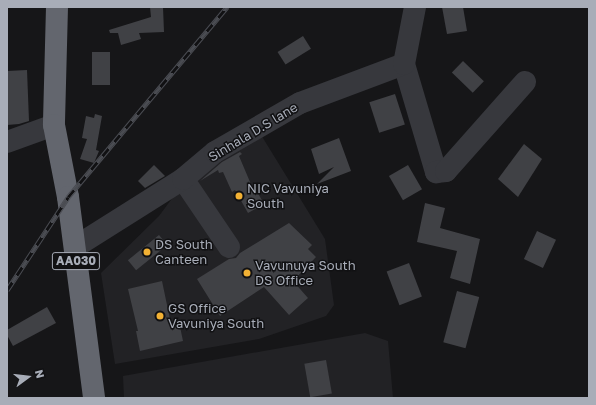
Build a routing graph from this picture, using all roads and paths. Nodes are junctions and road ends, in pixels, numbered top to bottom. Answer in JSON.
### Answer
{"nodes":[{"id":1,"x":57,"y":7,"type":"edge"},
{"id":2,"x":415,"y":7,"type":"edge"},
{"id":3,"x":404,"y":64,"type":"junction"},
{"id":4,"x":525,"y":82,"type":"dead end"},
{"id":5,"x":54,"y":126,"type":"junction"},
{"id":6,"x":7,"y":142,"type":"edge"},
{"id":7,"x":183,"y":179,"type":"junction"},
{"id":8,"x":75,"y":247,"type":"junction"},
{"id":9,"x":228,"y":247,"type":"dead end"},
{"id":10,"x":94,"y":398,"type":"edge"}],
"edges":[{"from":1,"to":5,"type":"highway","number":"AA030"},
{"from":2,"to":3,"type":"street"},
{"from":3,"to":4,"type":"street"},
{"from":3,"to":7,"type":"street","name":"Sinhala D.S lane"},
{"from":5,"to":6,"type":"street"},
{"from":5,"to":8,"type":"highway","number":"AA030"},
{"from":7,"to":8,"type":"street","name":"Sinhala D.S lane"},
{"from":7,"to":9,"type":"street"},
{"from":8,"to":10,"type":"highway","number":"AA030"}]}
